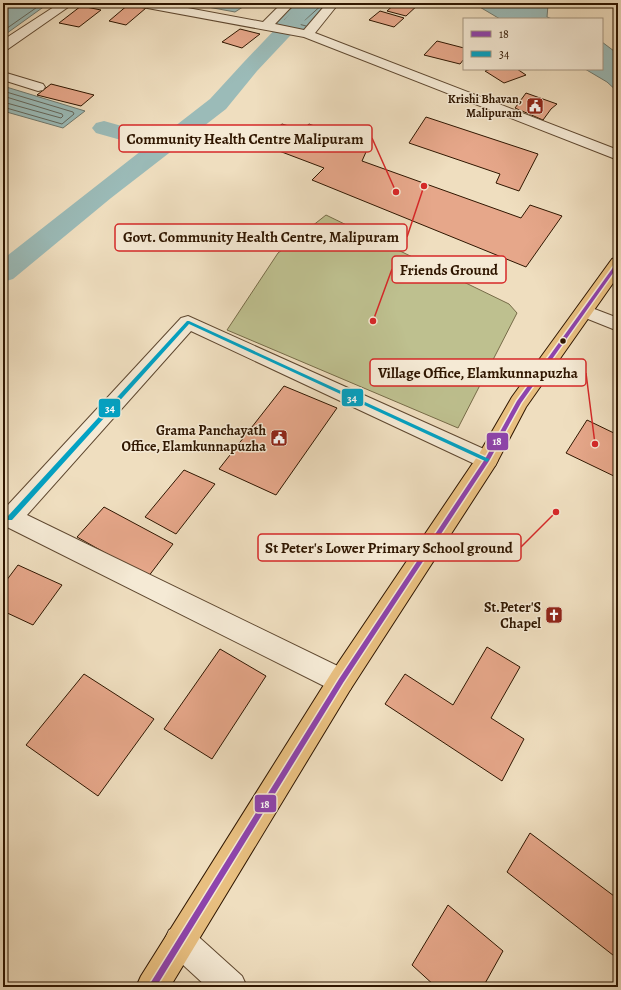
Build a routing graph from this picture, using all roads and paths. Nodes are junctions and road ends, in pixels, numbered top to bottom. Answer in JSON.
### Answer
{"nodes":[{"id":1,"x":68,"y":3,"type":"edge"},
{"id":2,"x":142,"y":3,"type":"edge"},
{"id":3,"x":289,"y":3,"type":"edge"},
{"id":4,"x":333,"y":3,"type":"edge"},
{"id":5,"x":266,"y":26,"type":"junction"},
{"id":6,"x":307,"y":34,"type":"junction"},
{"id":7,"x":3,"y":46,"type":"edge"},
{"id":8,"x":3,"y":76,"type":"edge"},
{"id":9,"x":38,"y":87,"type":"dead end"},
{"id":10,"x":618,"y":155,"type":"edge"},
{"id":11,"x":618,"y":263,"type":"edge"},
{"id":12,"x":584,"y":311,"type":"junction"},
{"id":13,"x":618,"y":325,"type":"edge"},
{"id":14,"x":486,"y":460,"type":"junction"},
{"id":15,"x":6,"y":516,"type":"edge"},
{"id":16,"x":341,"y":681,"type":"junction"},
{"id":17,"x":180,"y":941,"type":"junction"},
{"id":18,"x":152,"y":987,"type":"edge"},
{"id":19,"x":231,"y":987,"type":"edge"}],
"edges":[{"from":1,"to":7,"type":"street"},
{"from":2,"to":5,"type":"street"},
{"from":3,"to":5,"type":"street"},
{"from":4,"to":6,"type":"street"},
{"from":5,"to":6,"type":"street"},
{"from":6,"to":10,"type":"street"},
{"from":8,"to":9,"type":"street"},
{"from":11,"to":12,"type":"main road"},
{"from":12,"to":13,"type":"street"},
{"from":12,"to":14,"type":"main road"},
{"from":14,"to":15,"type":"street"},
{"from":14,"to":16,"type":"main road"},
{"from":15,"to":16,"type":"street"},
{"from":16,"to":17,"type":"main road"},
{"from":17,"to":18,"type":"main road"},
{"from":17,"to":19,"type":"street"}]}
